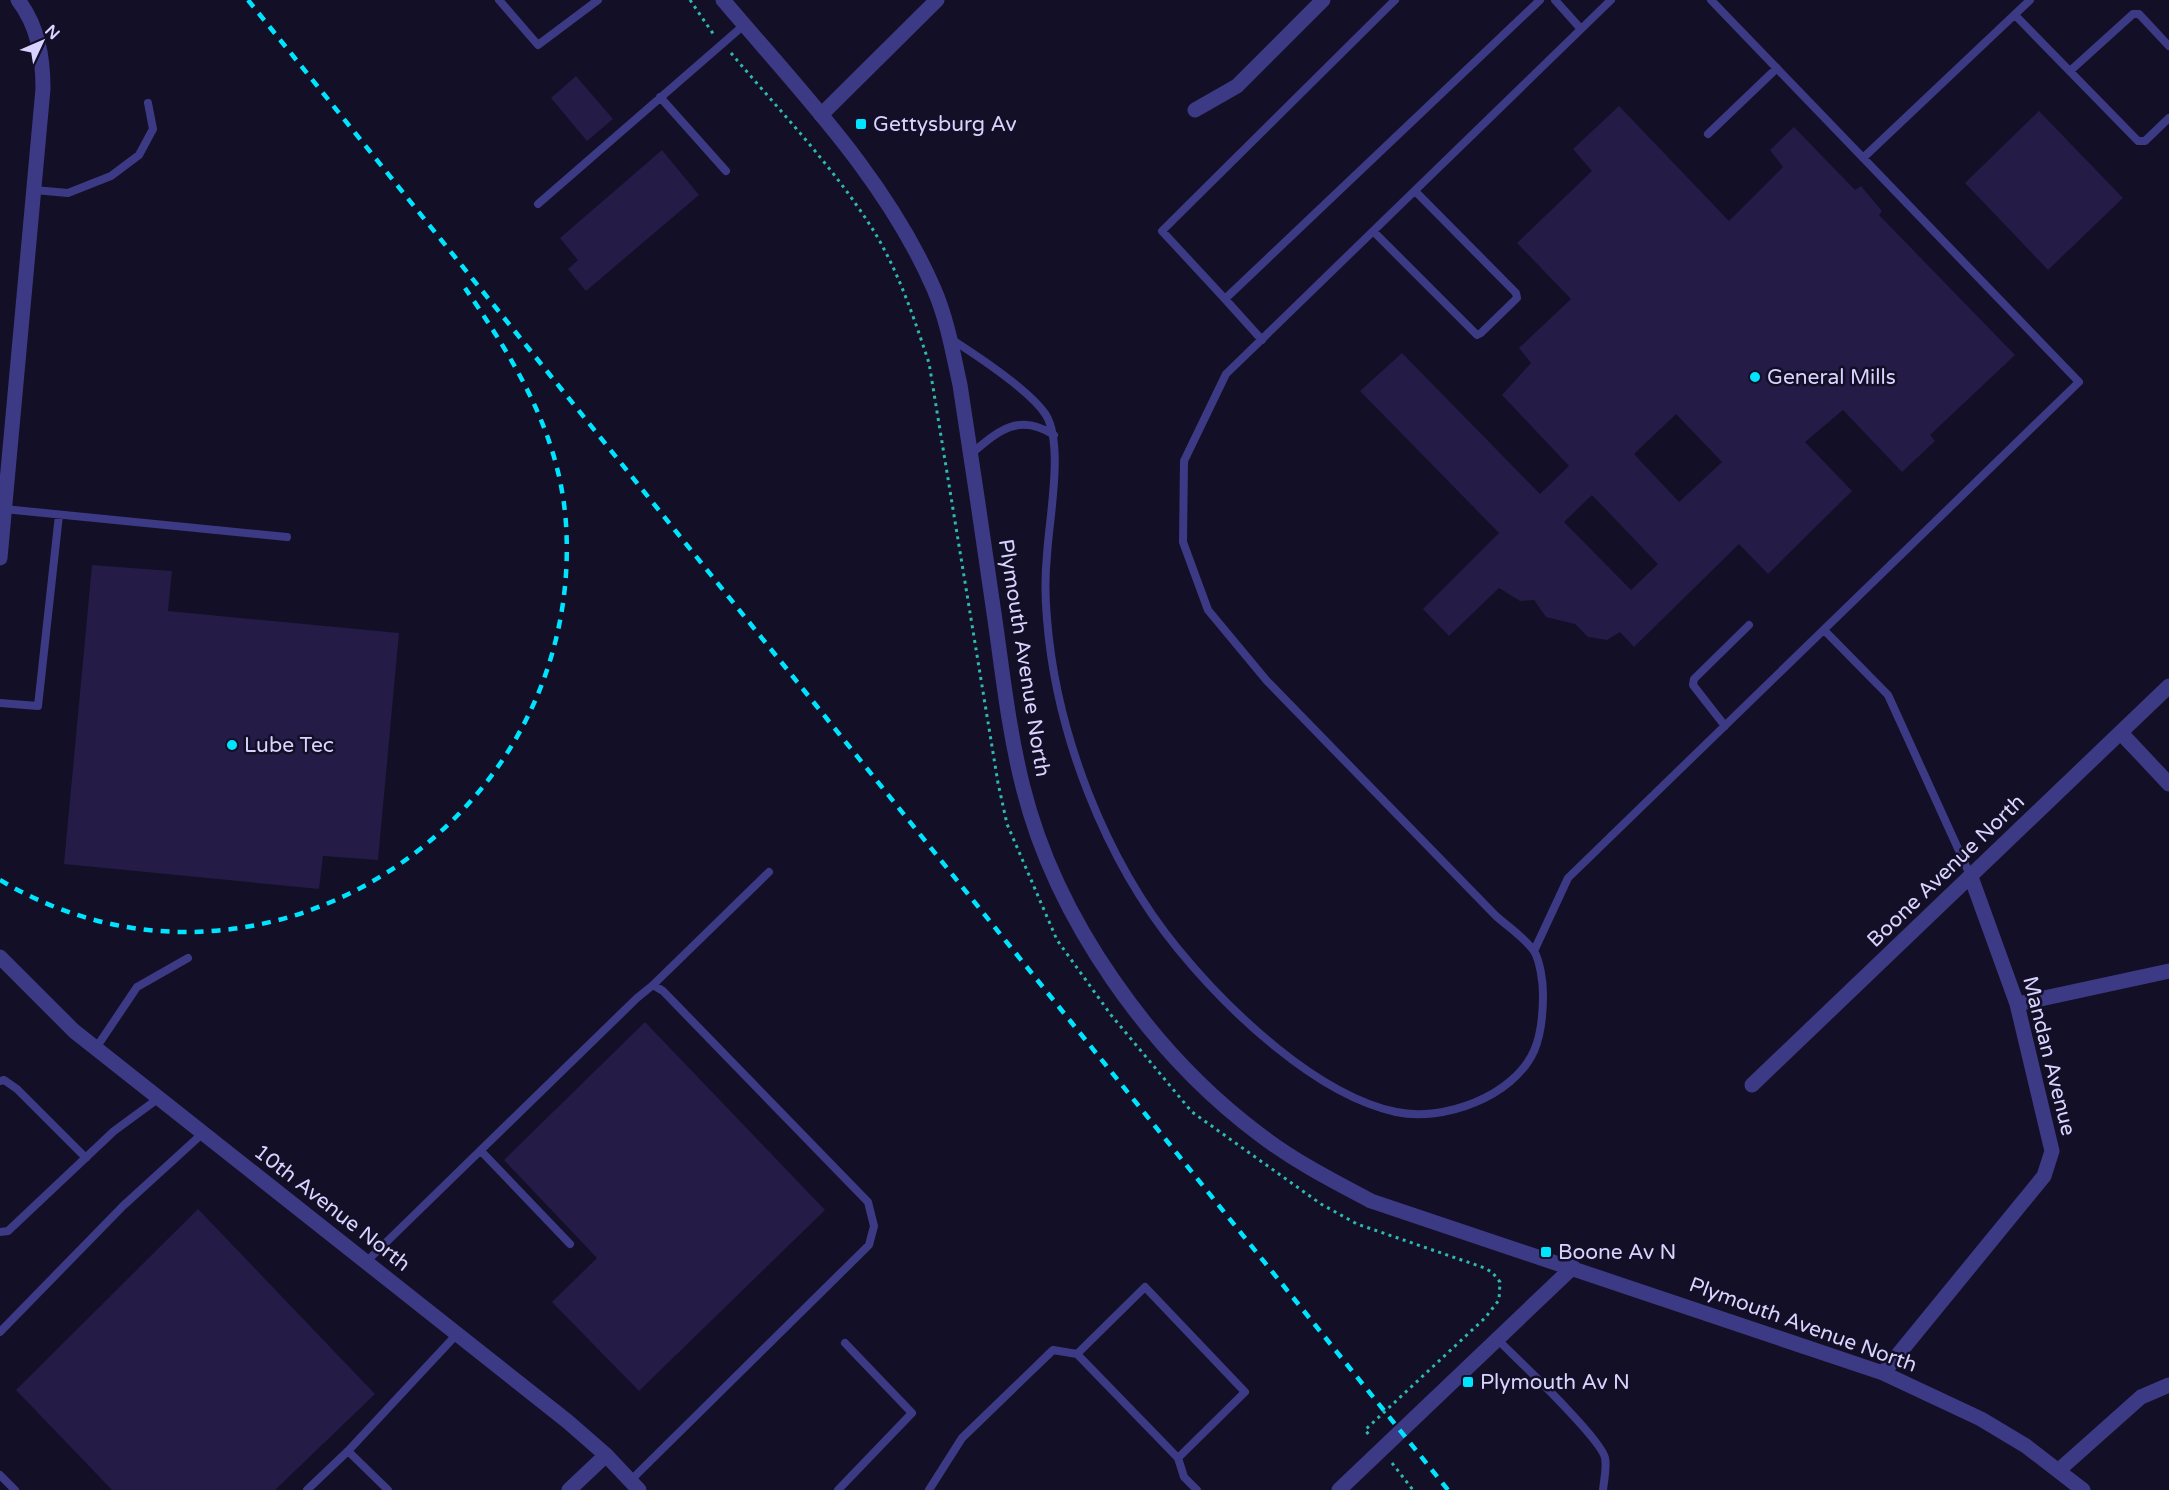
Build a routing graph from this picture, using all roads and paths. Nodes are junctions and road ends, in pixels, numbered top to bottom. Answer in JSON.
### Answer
{"nodes":[{"id":1,"x":18,"y":0,"type":"edge"},
{"id":2,"x":499,"y":0,"type":"edge"},
{"id":3,"x":598,"y":0,"type":"edge"},
{"id":4,"x":723,"y":0,"type":"edge"},
{"id":5,"x":937,"y":0,"type":"edge"},
{"id":6,"x":1323,"y":0,"type":"edge"},
{"id":7,"x":1395,"y":0,"type":"edge"},
{"id":8,"x":1540,"y":0,"type":"edge"},
{"id":9,"x":1555,"y":0,"type":"edge"},
{"id":10,"x":1611,"y":0,"type":"edge"},
{"id":11,"x":1711,"y":0,"type":"edge"},
{"id":12,"x":2031,"y":0,"type":"edge"},
{"id":13,"x":2015,"y":15,"type":"junction"},
{"id":14,"x":744,"y":25,"type":"junction"},
{"id":15,"x":1581,"y":30,"type":"junction"},
{"id":16,"x":2169,"y":46,"type":"edge"},
{"id":17,"x":1777,"y":68,"type":"junction"},
{"id":18,"x":2070,"y":71,"type":"junction"},
{"id":19,"x":660,"y":97,"type":"junction"},
{"id":20,"x":148,"y":103,"type":"dead end"},
{"id":21,"x":1195,"y":111,"type":"dead end"},
{"id":22,"x":821,"y":115,"type":"junction"},
{"id":23,"x":2169,"y":118,"type":"edge"},
{"id":24,"x":1708,"y":134,"type":"dead end"},
{"id":25,"x":1863,"y":158,"type":"junction"},
{"id":26,"x":726,"y":171,"type":"dead end"},
{"id":27,"x":34,"y":190,"type":"junction"},
{"id":28,"x":1415,"y":191,"type":"junction"},
{"id":29,"x":538,"y":204,"type":"dead end"},
{"id":30,"x":1373,"y":231,"type":"junction"},
{"id":31,"x":1226,"y":299,"type":"junction"},
{"id":32,"x":950,"y":338,"type":"junction"},
{"id":33,"x":1262,"y":340,"type":"junction"},
{"id":34,"x":1054,"y":435,"type":"junction"},
{"id":35,"x":971,"y":454,"type":"junction"},
{"id":36,"x":4,"y":509,"type":"junction"},
{"id":37,"x":59,"y":515,"type":"junction"},
{"id":38,"x":286,"y":537,"type":"dead end"},
{"id":39,"x":0,"y":558,"type":"edge"},
{"id":40,"x":1749,"y":625,"type":"dead end"},
{"id":41,"x":1824,"y":630,"type":"junction"},
{"id":42,"x":2169,"y":686,"type":"edge"},
{"id":43,"x":0,"y":703,"type":"edge"},
{"id":44,"x":1725,"y":726,"type":"junction"},
{"id":45,"x":2121,"y":733,"type":"junction"},
{"id":46,"x":2169,"y":784,"type":"edge"},
{"id":47,"x":769,"y":872,"type":"dead end"},
{"id":48,"x":1971,"y":876,"type":"junction"},
{"id":49,"x":1534,"y":951,"type":"junction"},
{"id":50,"x":0,"y":957,"type":"edge"},
{"id":51,"x":188,"y":958,"type":"dead end"},
{"id":52,"x":2169,"y":971,"type":"edge"},
{"id":53,"x":653,"y":985,"type":"junction"},
{"id":54,"x":2017,"y":1004,"type":"junction"},
{"id":55,"x":96,"y":1048,"type":"junction"},
{"id":56,"x":0,"y":1081,"type":"edge"},
{"id":57,"x":1752,"y":1085,"type":"dead end"},
{"id":58,"x":159,"y":1098,"type":"junction"},
{"id":59,"x":203,"y":1132,"type":"junction"},
{"id":60,"x":480,"y":1151,"type":"junction"},
{"id":61,"x":86,"y":1158,"type":"junction"},
{"id":62,"x":0,"y":1232,"type":"edge"},
{"id":63,"x":570,"y":1244,"type":"dead end"},
{"id":64,"x":1450,"y":1254,"type":"dead end"},
{"id":65,"x":367,"y":1261,"type":"junction"},
{"id":66,"x":1573,"y":1267,"type":"junction"},
{"id":67,"x":0,"y":1332,"type":"edge"},
{"id":68,"x":457,"y":1334,"type":"junction"},
{"id":69,"x":1497,"y":1339,"type":"junction"},
{"id":70,"x":845,"y":1343,"type":"dead end"},
{"id":71,"x":1077,"y":1354,"type":"junction"},
{"id":72,"x":1883,"y":1373,"type":"junction"},
{"id":73,"x":2169,"y":1385,"type":"edge"},
{"id":74,"x":1380,"y":1448,"type":"junction"},
{"id":75,"x":348,"y":1451,"type":"junction"},
{"id":76,"x":606,"y":1455,"type":"junction"},
{"id":77,"x":1178,"y":1458,"type":"junction"},
{"id":78,"x":2059,"y":1470,"type":"junction"},
{"id":79,"x":0,"y":1475,"type":"edge"},
{"id":80,"x":635,"y":1485,"type":"edge"},
{"id":81,"x":15,"y":1490,"type":"edge"},
{"id":82,"x":307,"y":1490,"type":"edge"},
{"id":83,"x":388,"y":1490,"type":"edge"},
{"id":84,"x":569,"y":1490,"type":"edge"},
{"id":85,"x":838,"y":1490,"type":"edge"},
{"id":86,"x":928,"y":1490,"type":"edge"},
{"id":87,"x":1197,"y":1490,"type":"edge"},
{"id":88,"x":1339,"y":1490,"type":"edge"},
{"id":89,"x":1413,"y":1490,"type":"edge"},
{"id":90,"x":1603,"y":1490,"type":"edge"},
{"id":91,"x":2083,"y":1490,"type":"edge"}],
"edges":[{"from":1,"to":27,"type":"street"},
{"from":2,"to":3,"type":"lane"},
{"from":4,"to":14,"type":"street","name":"Plymouth Avenue North"},
{"from":5,"to":22,"type":"street"},
{"from":6,"to":21,"type":"street"},
{"from":7,"to":31,"type":"lane"},
{"from":8,"to":31,"type":"lane"},
{"from":9,"to":15,"type":"lane"},
{"from":10,"to":15,"type":"lane"},
{"from":11,"to":17,"type":"lane"},
{"from":12,"to":13,"type":"lane"},
{"from":13,"to":18,"type":"lane"},
{"from":13,"to":25,"type":"lane"},
{"from":14,"to":19,"type":"lane"},
{"from":14,"to":22,"type":"street","name":"Plymouth Avenue North"},
{"from":15,"to":28,"type":"lane"},
{"from":16,"to":18,"type":"lane"},
{"from":17,"to":24,"type":"lane"},
{"from":17,"to":25,"type":"lane"},
{"from":18,"to":23,"type":"lane"},
{"from":19,"to":26,"type":"lane"},
{"from":19,"to":29,"type":"lane"},
{"from":20,"to":27,"type":"lane"},
{"from":22,"to":32,"type":"street","name":"Plymouth Avenue North"},
{"from":25,"to":41,"type":"lane"},
{"from":27,"to":36,"type":"street"},
{"from":28,"to":30,"type":"lane"},
{"from":28,"to":30,"type":"lane"},
{"from":30,"to":33,"type":"lane"},
{"from":31,"to":33,"type":"lane"},
{"from":32,"to":34,"type":"lane"},
{"from":32,"to":35,"type":"street","name":"Plymouth Avenue North"},
{"from":33,"to":49,"type":"lane"},
{"from":34,"to":35,"type":"lane"},
{"from":34,"to":49,"type":"lane"},
{"from":35,"to":66,"type":"street","name":"Plymouth Avenue North"},
{"from":36,"to":37,"type":"lane"},
{"from":36,"to":39,"type":"street"},
{"from":37,"to":38,"type":"lane"},
{"from":37,"to":43,"type":"lane"},
{"from":40,"to":44,"type":"lane"},
{"from":41,"to":44,"type":"lane"},
{"from":41,"to":48,"type":"lane"},
{"from":42,"to":45,"type":"street","name":"Boone Avenue North"},
{"from":44,"to":49,"type":"lane"},
{"from":45,"to":46,"type":"street"},
{"from":45,"to":48,"type":"street","name":"Boone Avenue North"},
{"from":47,"to":53,"type":"lane"},
{"from":48,"to":54,"type":"street","name":"Mandan Avenue"},
{"from":48,"to":57,"type":"street","name":"Boone Avenue North"},
{"from":50,"to":55,"type":"street","name":"10th Avenue North"},
{"from":51,"to":55,"type":"lane"},
{"from":52,"to":54,"type":"street"},
{"from":53,"to":60,"type":"lane"},
{"from":53,"to":80,"type":"lane"},
{"from":54,"to":72,"type":"street","name":"Mandan Avenue"},
{"from":55,"to":58,"type":"street","name":"10th Avenue North"},
{"from":56,"to":61,"type":"lane"},
{"from":58,"to":59,"type":"street","name":"10th Avenue North"},
{"from":58,"to":61,"type":"lane"},
{"from":59,"to":65,"type":"street","name":"10th Avenue North"},
{"from":59,"to":67,"type":"lane"},
{"from":60,"to":63,"type":"lane"},
{"from":60,"to":65,"type":"lane"},
{"from":61,"to":62,"type":"lane"},
{"from":64,"to":74,"type":"path"},
{"from":65,"to":68,"type":"street","name":"10th Avenue North"},
{"from":66,"to":69,"type":"street"},
{"from":66,"to":72,"type":"street","name":"Plymouth Avenue North"},
{"from":68,"to":75,"type":"lane"},
{"from":68,"to":76,"type":"street","name":"10th Avenue North"},
{"from":69,"to":74,"type":"street"},
{"from":69,"to":90,"type":"lane"},
{"from":70,"to":85,"type":"lane"},
{"from":71,"to":77,"type":"lane"},
{"from":71,"to":77,"type":"lane"},
{"from":71,"to":86,"type":"lane"},
{"from":72,"to":78,"type":"street","name":"Plymouth Avenue North"},
{"from":73,"to":78,"type":"street"},
{"from":74,"to":88,"type":"street"},
{"from":74,"to":89,"type":"path"},
{"from":75,"to":82,"type":"lane"},
{"from":75,"to":83,"type":"lane"},
{"from":76,"to":80,"type":"street","name":"10th Avenue North"},
{"from":76,"to":84,"type":"street"},
{"from":77,"to":87,"type":"lane"},
{"from":78,"to":91,"type":"street","name":"Plymouth Avenue North"},
{"from":79,"to":81,"type":"lane"}]}
